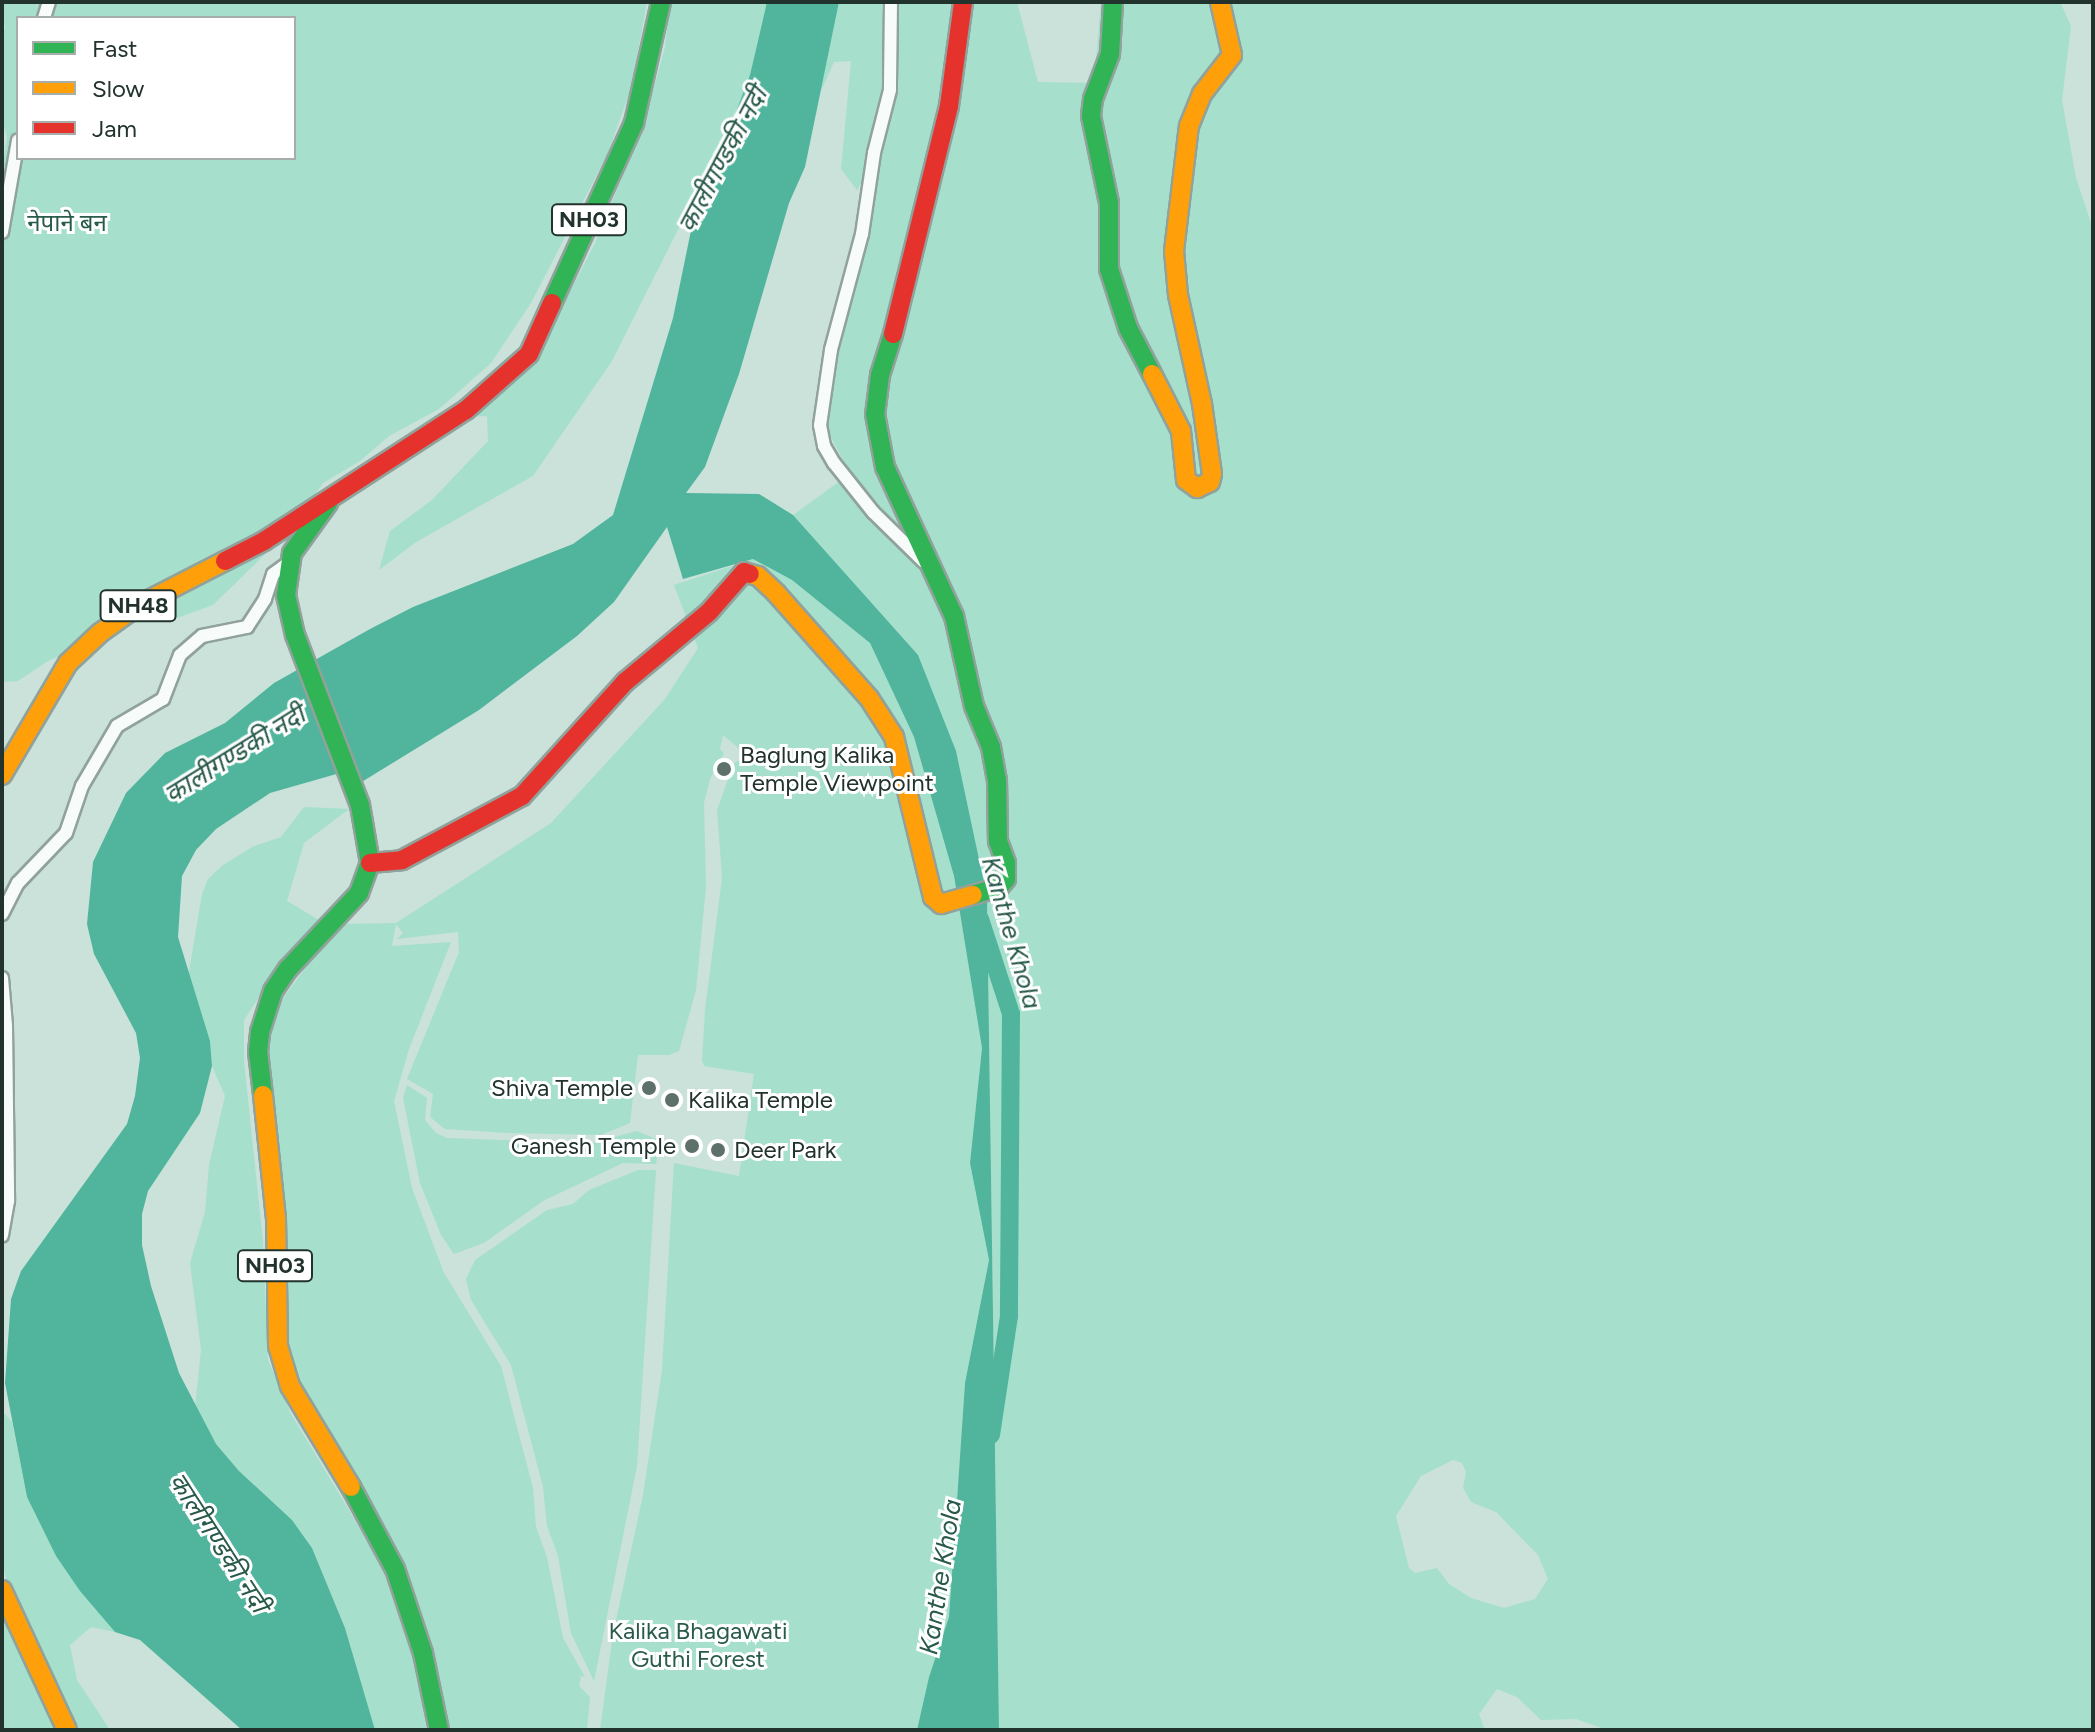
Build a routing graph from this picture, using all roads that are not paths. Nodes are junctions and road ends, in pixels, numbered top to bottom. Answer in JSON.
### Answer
{"nodes":[{"id":1,"x":661,"y":2,"type":"edge"},
{"id":2,"x":891,"y":2,"type":"edge"},
{"id":3,"x":963,"y":2,"type":"edge"},
{"id":4,"x":1113,"y":2,"type":"edge"},
{"id":5,"x":1220,"y":2,"type":"edge"},
{"id":6,"x":16,"y":152,"type":"edge"},
{"id":7,"x":2,"y":232,"type":"edge"},
{"id":8,"x":332,"y":498,"type":"junction"},
{"id":9,"x":291,"y":561,"type":"junction"},
{"id":10,"x":934,"y":573,"type":"junction"},
{"id":11,"x":2,"y":775,"type":"edge"},
{"id":12,"x":370,"y":863,"type":"junction"},
{"id":13,"x":2,"y":914,"type":"edge"},
{"id":14,"x":2,"y":978,"type":"edge"},
{"id":15,"x":2,"y":1235,"type":"edge"},
{"id":16,"x":2,"y":1590,"type":"edge"},
{"id":17,"x":67,"y":1730,"type":"edge"},
{"id":18,"x":439,"y":1730,"type":"edge"}],
"edges":[{"from":1,"to":8,"type":"main road","number":"NH03"},
{"from":2,"to":10,"type":"street"},
{"from":3,"to":10,"type":"main road"},
{"from":4,"to":5,"type":"main road"},
{"from":6,"to":7,"type":"street"},
{"from":8,"to":9,"type":"main road","number":"NH03"},
{"from":8,"to":11,"type":"main road","number":"NH48"},
{"from":9,"to":12,"type":"main road","number":"NH03"},
{"from":9,"to":13,"type":"street"},
{"from":10,"to":12,"type":"main road"},
{"from":12,"to":18,"type":"main road","number":"NH03"},
{"from":14,"to":15,"type":"street"},
{"from":16,"to":17,"type":"main road"}]}
